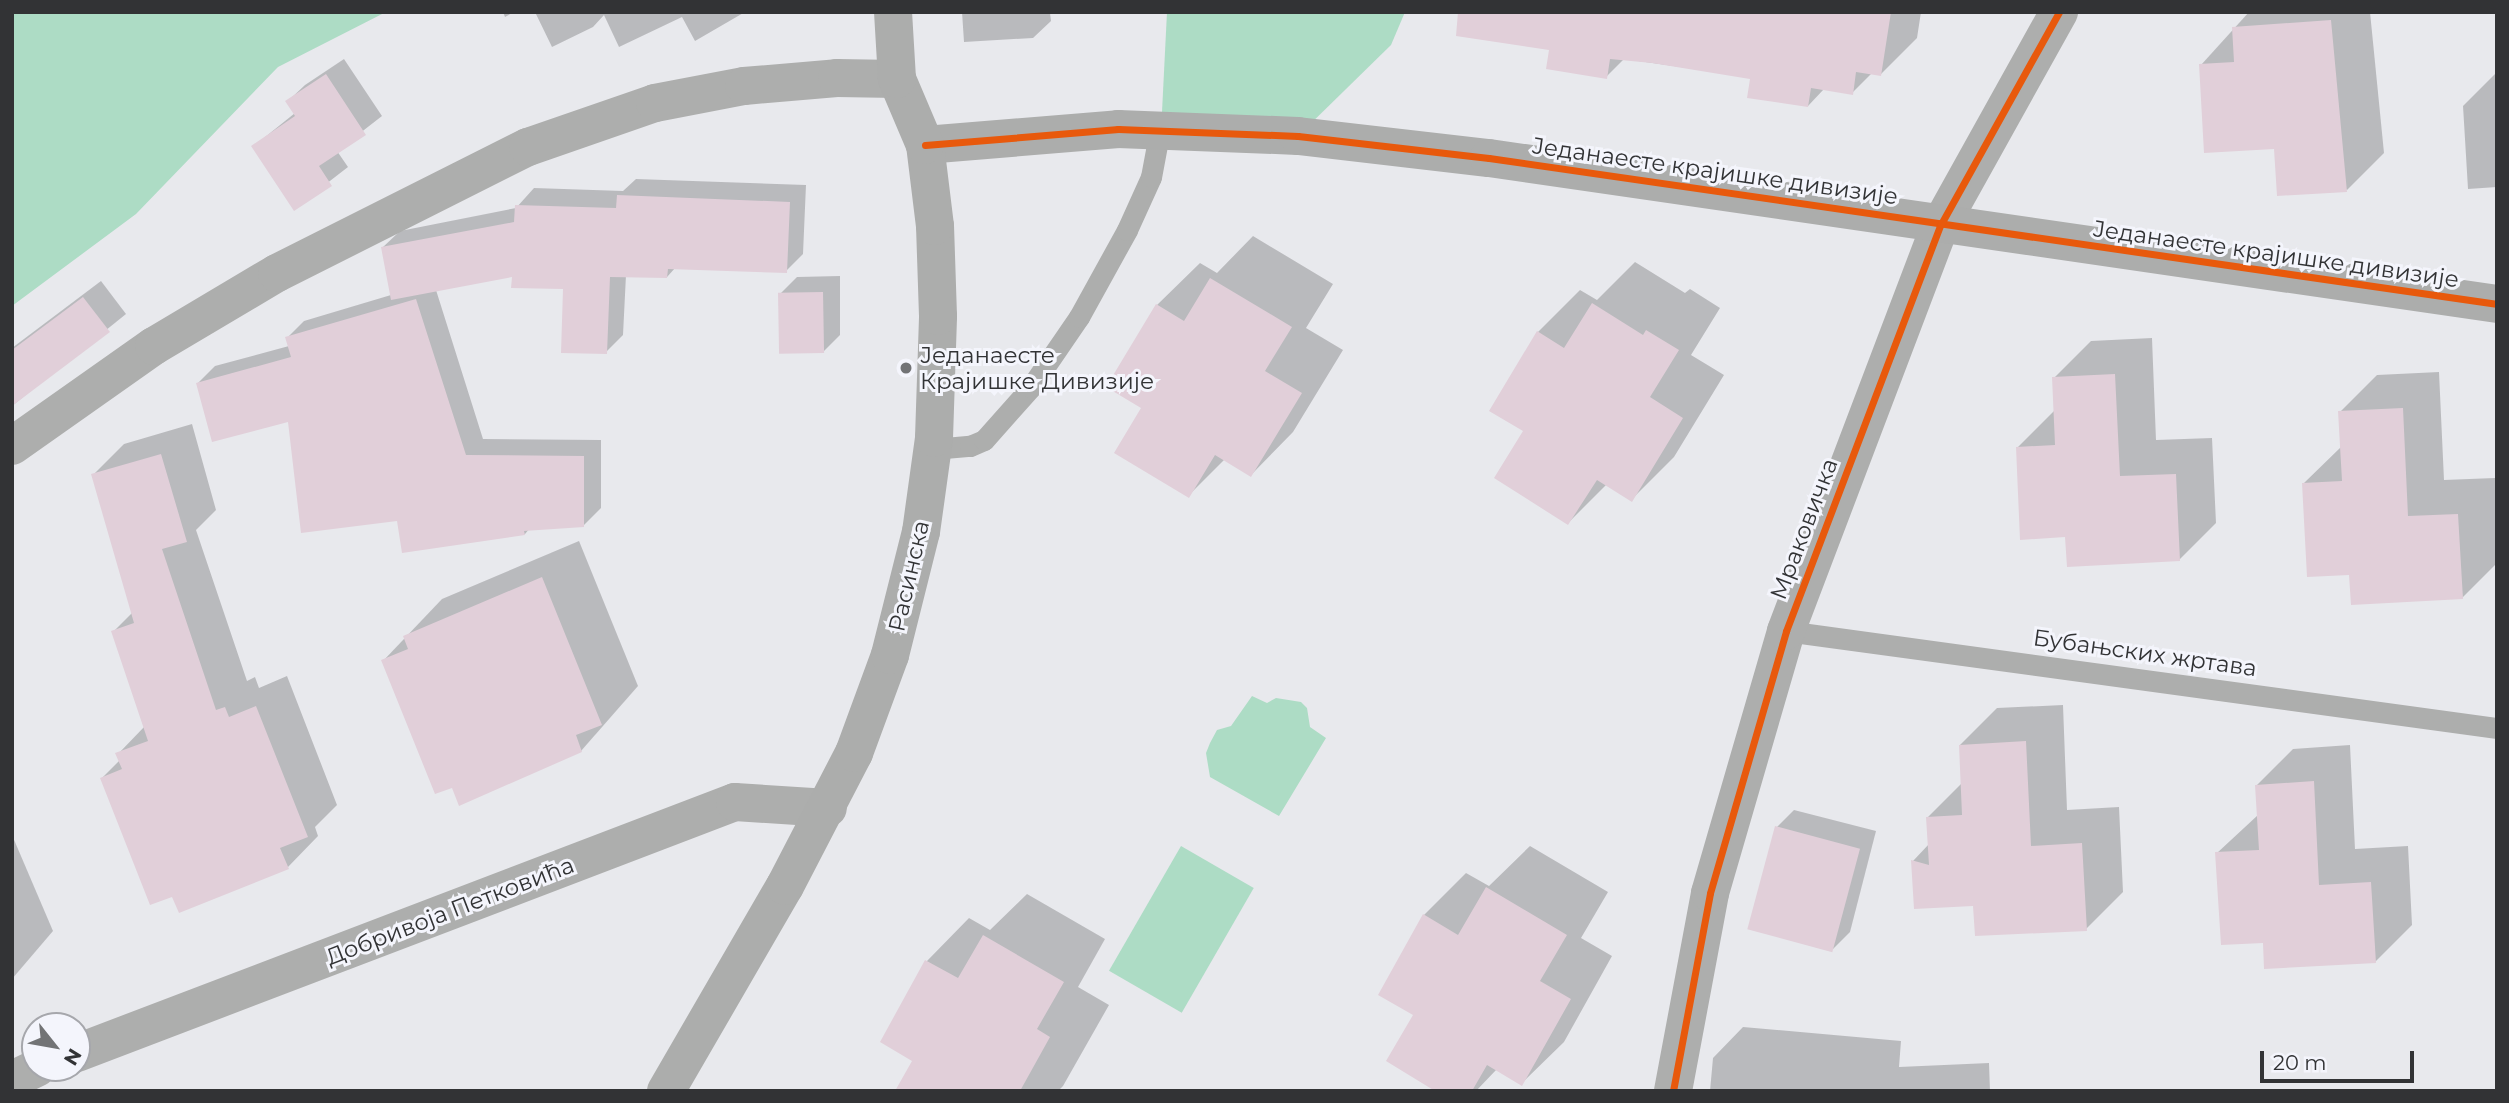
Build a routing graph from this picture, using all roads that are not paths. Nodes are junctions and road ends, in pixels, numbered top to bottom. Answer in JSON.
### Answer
{"nodes":[{"id":1,"x":892,"y":12,"type":"edge"},
{"id":2,"x":2059,"y":12,"type":"edge"},
{"id":3,"x":897,"y":79,"type":"junction"},
{"id":4,"x":1160,"y":129,"type":"junction"},
{"id":5,"x":925,"y":145,"type":"junction"},
{"id":6,"x":1941,"y":224,"type":"junction"},
{"id":7,"x":2497,"y":304,"type":"edge"},
{"id":8,"x":12,"y":446,"type":"edge"},
{"id":9,"x":933,"y":449,"type":"junction"},
{"id":10,"x":1786,"y":631,"type":"junction"},
{"id":11,"x":2497,"y":728,"type":"edge"},
{"id":12,"x":828,"y":808,"type":"junction"},
{"id":13,"x":91,"y":1048,"type":"edge"},
{"id":14,"x":666,"y":1091,"type":"edge"},
{"id":15,"x":1673,"y":1091,"type":"edge"}],
"edges":[{"from":1,"to":3,"type":"street","name":"Расинска"},
{"from":2,"to":6,"type":"street","name":"Мраковичка"},
{"from":3,"to":5,"type":"street","name":"Расинска"},
{"from":3,"to":8,"type":"street"},
{"from":4,"to":5,"type":"street","name":"Једанаесте крајишке дивизије"},
{"from":4,"to":6,"type":"street","name":"Једанаесте крајишке дивизије"},
{"from":4,"to":9,"type":"lane"},
{"from":5,"to":9,"type":"street","name":"Расинска"},
{"from":6,"to":7,"type":"street","name":"Једанаесте крајишке дивизије"},
{"from":6,"to":10,"type":"street","name":"Мраковичка"},
{"from":9,"to":12,"type":"street","name":"Расинска"},
{"from":10,"to":11,"type":"lane","name":"Бубањских жртава"},
{"from":10,"to":15,"type":"street","name":"Мраковичка"},
{"from":12,"to":13,"type":"street","name":"Добривоја Петковића"},
{"from":12,"to":14,"type":"street","name":"Расинска"}]}
